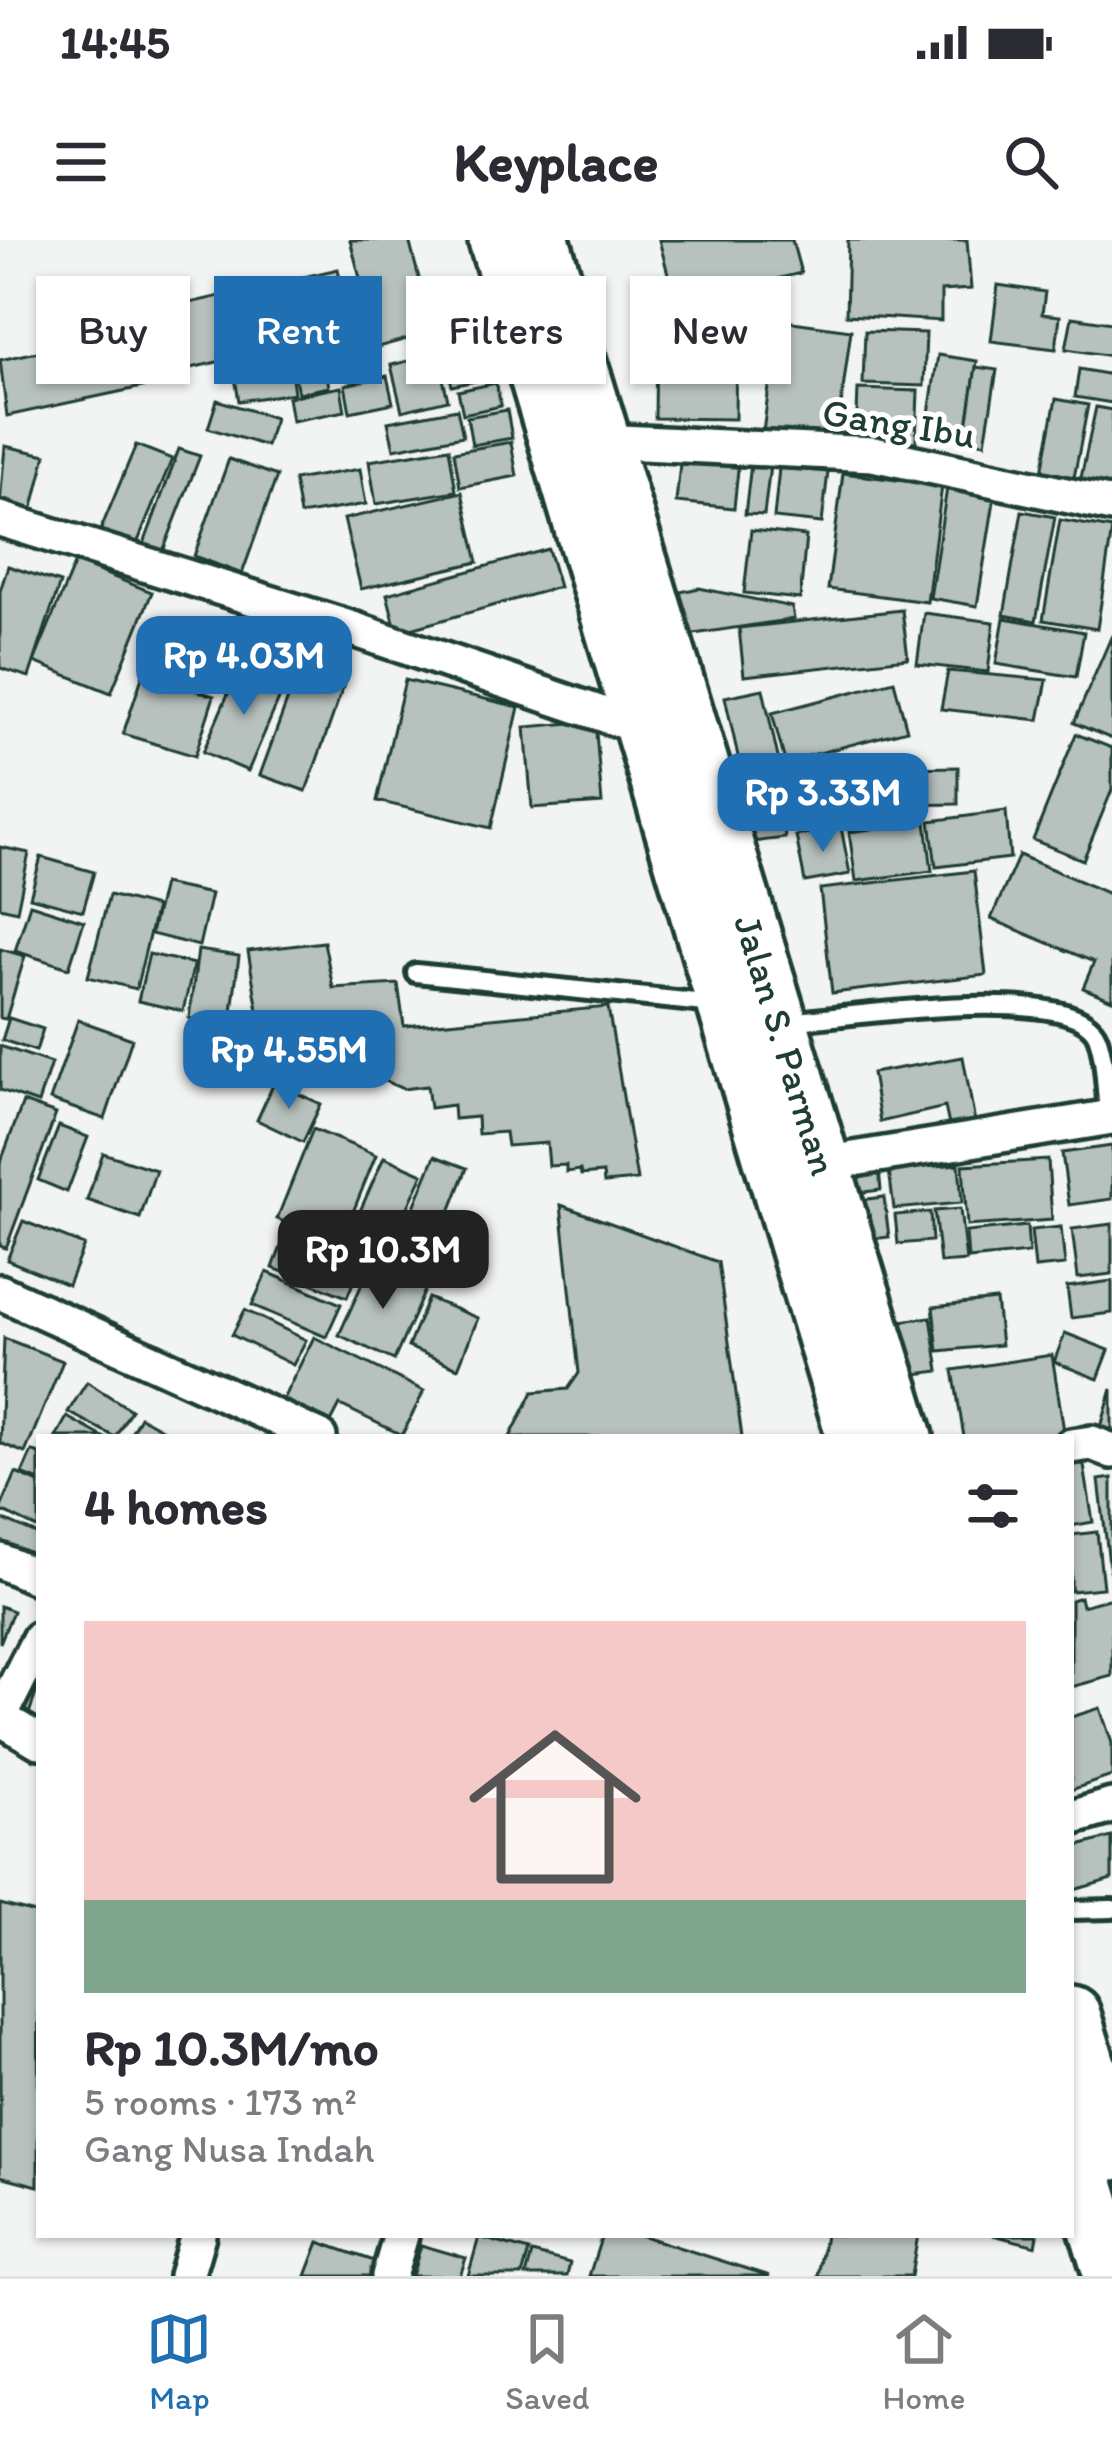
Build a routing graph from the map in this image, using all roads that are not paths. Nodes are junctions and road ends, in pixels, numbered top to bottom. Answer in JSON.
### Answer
{"nodes":[{"id":1,"x":498,"y":240,"type":"edge"},
{"id":2,"x":540,"y":240,"type":"edge"},
{"id":3,"x":600,"y":441,"type":"junction"},
{"id":4,"x":1112,"y":506,"type":"edge"},
{"id":5,"x":0,"y":519,"type":"edge"},
{"id":6,"x":662,"y":742,"type":"junction"},
{"id":7,"x":416,"y":973,"type":"dead end"},
{"id":8,"x":753,"y":1014,"type":"junction"},
{"id":9,"x":1111,"y":1118,"type":"edge"},
{"id":10,"x":824,"y":1164,"type":"junction"},
{"id":11,"x":0,"y":1292,"type":"edge"},
{"id":12,"x":312,"y":1434,"type":"edge"},
{"id":13,"x":855,"y":1434,"type":"edge"},
{"id":14,"x":903,"y":1434,"type":"edge"},
{"id":15,"x":1074,"y":1446,"type":"edge"},
{"id":16,"x":1112,"y":1451,"type":"edge"},
{"id":17,"x":0,"y":1561,"type":"edge"},
{"id":18,"x":36,"y":1577,"type":"edge"},
{"id":19,"x":36,"y":1646,"type":"edge"},
{"id":20,"x":0,"y":1717,"type":"edge"},
{"id":21,"x":36,"y":1739,"type":"edge"},
{"id":22,"x":1112,"y":1806,"type":"edge"},
{"id":23,"x":1074,"y":1816,"type":"edge"},
{"id":24,"x":1112,"y":1909,"type":"edge"},
{"id":25,"x":1074,"y":1910,"type":"edge"},
{"id":26,"x":1074,"y":2025,"type":"edge"},
{"id":27,"x":1074,"y":2148,"type":"edge"},
{"id":28,"x":1112,"y":2151,"type":"edge"},
{"id":29,"x":197,"y":2238,"type":"edge"},
{"id":30,"x":400,"y":2238,"type":"edge"},
{"id":31,"x":1112,"y":2272,"type":"edge"},
{"id":32,"x":186,"y":2276,"type":"edge"},
{"id":33,"x":389,"y":2276,"type":"edge"}],
"edges":[{"from":1,"to":6,"type":"highway","name":"Jalan S. Parman"},
{"from":2,"to":3,"type":"highway","name":"Jalan S. Parman"},
{"from":3,"to":4,"type":"street","name":"Gang Ibu"},
{"from":3,"to":6,"type":"highway","name":"Jalan S. Parman"},
{"from":5,"to":6,"type":"street"},
{"from":6,"to":8,"type":"highway","name":"Jalan S. Parman"},
{"from":7,"to":8,"type":"lane"},
{"from":8,"to":9,"type":"lane"},
{"from":8,"to":10,"type":"highway","name":"Jalan S. Parman"},
{"from":8,"to":13,"type":"highway","name":"Jalan S. Parman"},
{"from":9,"to":10,"type":"street"},
{"from":10,"to":14,"type":"highway","name":"Jalan S. Parman"},
{"from":11,"to":12,"type":"street"},
{"from":15,"to":16,"type":"street"},
{"from":17,"to":18,"type":"street"},
{"from":19,"to":20,"type":"street"},
{"from":20,"to":21,"type":"street"},
{"from":22,"to":23,"type":"street"},
{"from":24,"to":25,"type":"lane"},
{"from":26,"to":28,"type":"highway"},
{"from":27,"to":31,"type":"highway"},
{"from":29,"to":32,"type":"street"},
{"from":30,"to":33,"type":"street"}]}
